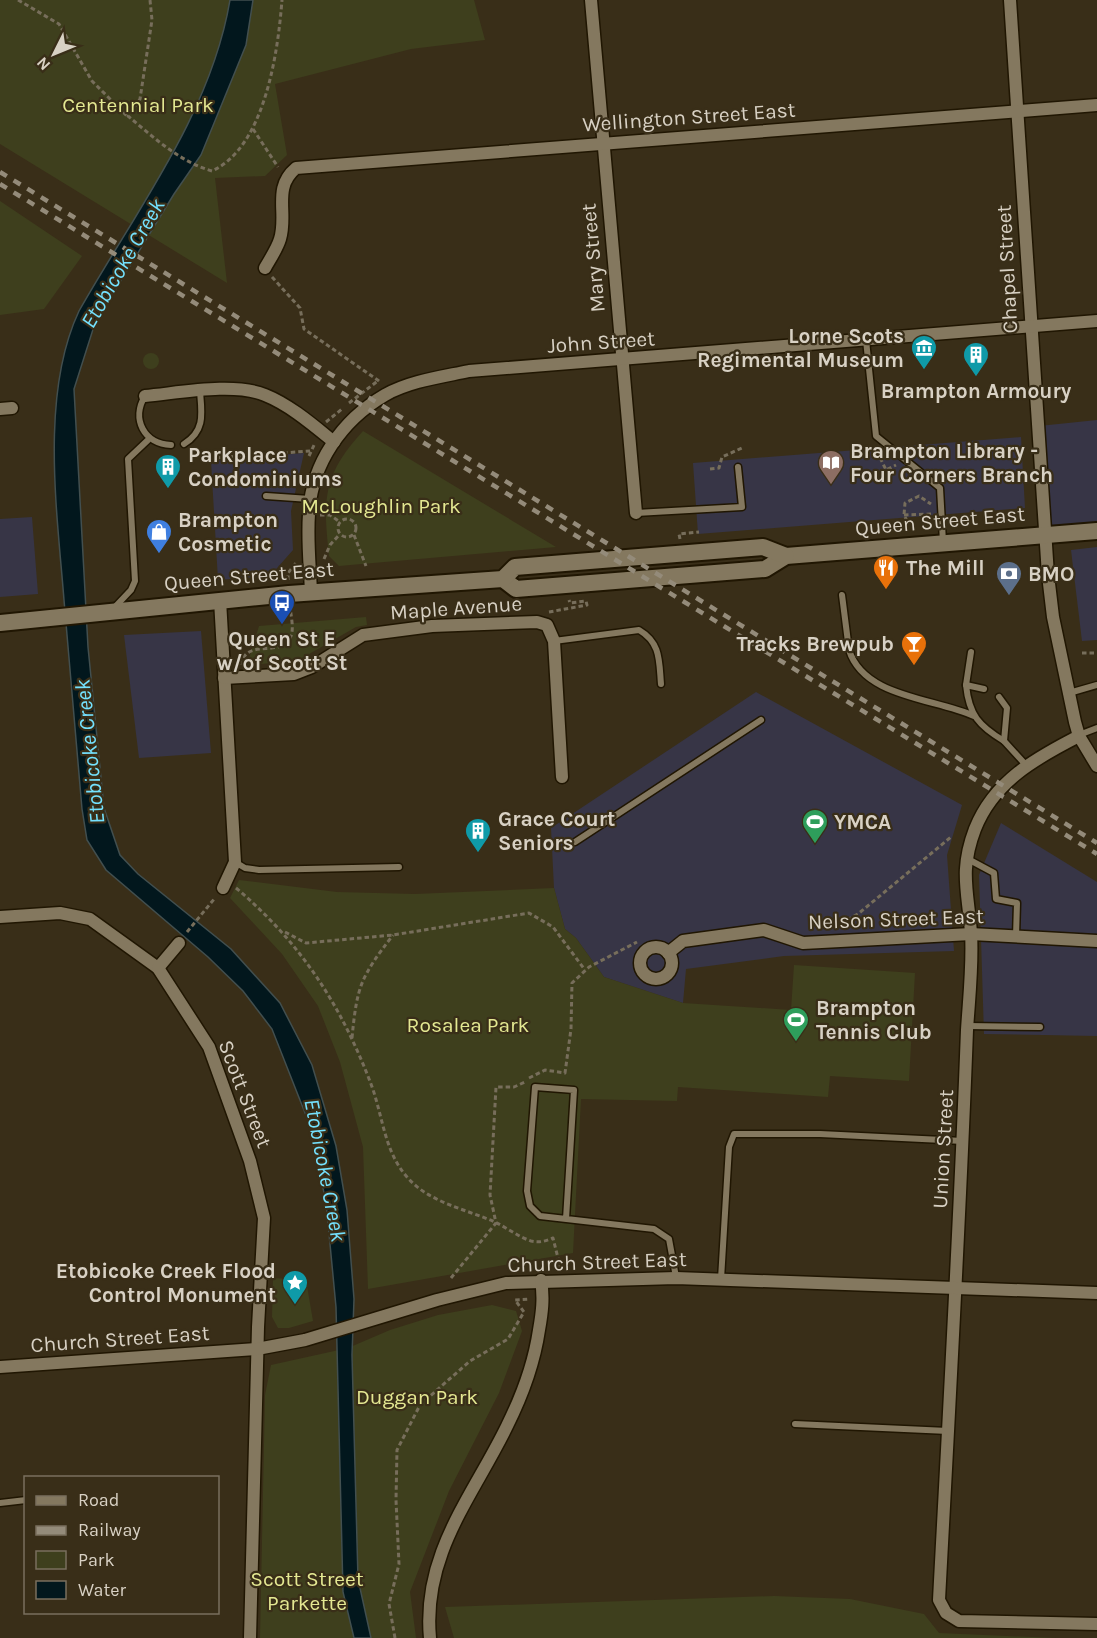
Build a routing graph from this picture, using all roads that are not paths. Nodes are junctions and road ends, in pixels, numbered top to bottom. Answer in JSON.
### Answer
{"nodes":[{"id":1,"x":591,"y":0,"type":"edge"},
{"id":2,"x":1010,"y":0,"type":"edge"},
{"id":3,"x":1097,"y":105,"type":"edge"},
{"id":4,"x":1018,"y":112,"type":"junction"},
{"id":5,"x":602,"y":142,"type":"junction"},
{"id":6,"x":265,"y":268,"type":"road end"},
{"id":7,"x":1097,"y":321,"type":"edge"},
{"id":8,"x":1030,"y":326,"type":"junction"},
{"id":9,"x":866,"y":340,"type":"junction"},
{"id":10,"x":622,"y":361,"type":"junction"},
{"id":11,"x":200,"y":392,"type":"junction"},
{"id":12,"x":145,"y":396,"type":"joint"},
{"id":13,"x":148,"y":440,"type":"junction"},
{"id":14,"x":334,"y":442,"type":"junction"},
{"id":15,"x":184,"y":444,"type":"dead end"},
{"id":16,"x":171,"y":445,"type":"dead end"},
{"id":17,"x":738,"y":467,"type":"dead end"},
{"id":18,"x":266,"y":496,"type":"dead end"},
{"id":19,"x":310,"y":500,"type":"junction"},
{"id":20,"x":636,"y":513,"type":"joint"},
{"id":21,"x":1097,"y":531,"type":"edge"},
{"id":22,"x":1046,"y":535,"type":"junction"},
{"id":23,"x":943,"y":543,"type":"junction"},
{"id":24,"x":311,"y":592,"type":"junction"},
{"id":25,"x":842,"y":595,"type":"dead end"},
{"id":26,"x":220,"y":600,"type":"junction"},
{"id":27,"x":109,"y":612,"type":"junction"},
{"id":28,"x":0,"y":623,"type":"edge"},
{"id":29,"x":554,"y":641,"type":"junction"},
{"id":30,"x":971,"y":651,"type":"dead end"},
{"id":31,"x":224,"y":678,"type":"junction"},
{"id":32,"x":661,"y":684,"type":"dead end"},
{"id":33,"x":966,"y":685,"type":"junction"},
{"id":34,"x":1097,"y":685,"type":"edge"},
{"id":35,"x":984,"y":689,"type":"dead end"},
{"id":36,"x":1069,"y":693,"type":"junction"},
{"id":37,"x":999,"y":697,"type":"dead end"},
{"id":38,"x":974,"y":716,"type":"junction"},
{"id":39,"x":761,"y":720,"type":"dead end"},
{"id":40,"x":1097,"y":728,"type":"edge"},
{"id":41,"x":1079,"y":736,"type":"junction"},
{"id":42,"x":1004,"y":741,"type":"junction"},
{"id":43,"x":1025,"y":764,"type":"junction"},
{"id":44,"x":1097,"y":766,"type":"edge"},
{"id":45,"x":562,"y":777,"type":"dead end"},
{"id":46,"x":575,"y":842,"type":"dead end"},
{"id":47,"x":966,"y":858,"type":"junction"},
{"id":48,"x":235,"y":862,"type":"junction"},
{"id":49,"x":399,"y":867,"type":"dead end"},
{"id":50,"x":223,"y":888,"type":"road end"},
{"id":51,"x":0,"y":918,"type":"edge"},
{"id":52,"x":971,"y":934,"type":"junction"},
{"id":53,"x":1016,"y":936,"type":"junction"},
{"id":54,"x":1097,"y":941,"type":"edge"},
{"id":55,"x":179,"y":943,"type":"road end"},
{"id":56,"x":668,"y":953,"type":"dead end"},
{"id":57,"x":158,"y":968,"type":"junction"},
{"id":58,"x":968,"y":1026,"type":"junction"},
{"id":59,"x":1040,"y":1027,"type":"dead end"},
{"id":60,"x":963,"y":1141,"type":"junction"},
{"id":61,"x":566,"y":1219,"type":"junction"},
{"id":62,"x":676,"y":1278,"type":"junction"},
{"id":63,"x":721,"y":1279,"type":"junction"},
{"id":64,"x":541,"y":1280,"type":"junction"},
{"id":65,"x":955,"y":1288,"type":"junction"},
{"id":66,"x":1097,"y":1293,"type":"edge"},
{"id":67,"x":257,"y":1349,"type":"junction"},
{"id":68,"x":0,"y":1367,"type":"edge"},
{"id":69,"x":795,"y":1424,"type":"dead end"},
{"id":70,"x":948,"y":1431,"type":"junction"},
{"id":71,"x":24,"y":1500,"type":"edge"},
{"id":72,"x":0,"y":1503,"type":"edge"},
{"id":73,"x":1097,"y":1624,"type":"edge"},
{"id":74,"x":250,"y":1638,"type":"edge"},
{"id":75,"x":430,"y":1638,"type":"edge"}],
"edges":[{"from":1,"to":5,"type":"street","name":"Mary Street"},
{"from":2,"to":4,"type":"street","name":"Chapel Street"},
{"from":3,"to":4,"type":"street","name":"Wellington Street East"},
{"from":4,"to":5,"type":"street","name":"Wellington Street East"},
{"from":4,"to":8,"type":"street","name":"Chapel Street"},
{"from":5,"to":6,"type":"street","name":"Wellington Street East"},
{"from":5,"to":10,"type":"street","name":"Mary Street"},
{"from":7,"to":8,"type":"street","name":"John Street"},
{"from":8,"to":9,"type":"street","name":"John Street"},
{"from":8,"to":22,"type":"street","name":"Chapel Street"},
{"from":9,"to":10,"type":"street","name":"John Street"},
{"from":9,"to":23,"type":"lane"},
{"from":10,"to":14,"type":"street","name":"John Street"},
{"from":10,"to":20,"type":"street","name":"Mary Street"},
{"from":11,"to":12,"type":"street"},
{"from":11,"to":14,"type":"street"},
{"from":11,"to":15,"type":"lane"},
{"from":12,"to":13,"type":"lane"},
{"from":13,"to":16,"type":"lane"},
{"from":13,"to":27,"type":"lane"},
{"from":14,"to":19,"type":"street","name":"John Street"},
{"from":17,"to":20,"type":"lane"},
{"from":18,"to":19,"type":"lane"},
{"from":19,"to":24,"type":"street","name":"John Street"},
{"from":21,"to":22,"type":"main road","name":"Queen Street East"},
{"from":22,"to":23,"type":"main road","name":"Queen Street East"},
{"from":22,"to":36,"type":"street","name":"Chapel Street"},
{"from":23,"to":24,"type":"main road","name":"Queen Street East"},
{"from":24,"to":26,"type":"main road","name":"Queen Street East"},
{"from":25,"to":38,"type":"lane"},
{"from":26,"to":27,"type":"main road","name":"Queen Street East"},
{"from":26,"to":31,"type":"street"},
{"from":27,"to":28,"type":"main road","name":"Queen Street East"},
{"from":29,"to":31,"type":"street","name":"Maple Avenue"},
{"from":29,"to":32,"type":"lane"},
{"from":29,"to":45,"type":"street"},
{"from":30,"to":33,"type":"lane"},
{"from":31,"to":48,"type":"street"},
{"from":33,"to":35,"type":"lane"},
{"from":33,"to":38,"type":"lane"},
{"from":34,"to":36,"type":"lane"},
{"from":36,"to":41,"type":"street","name":"Chapel Street"},
{"from":37,"to":42,"type":"lane"},
{"from":38,"to":42,"type":"lane"},
{"from":39,"to":46,"type":"lane"},
{"from":40,"to":41,"type":"lane"},
{"from":41,"to":43,"type":"street","name":"Union Street"},
{"from":41,"to":44,"type":"street","name":"Chapel Street"},
{"from":42,"to":43,"type":"lane"},
{"from":43,"to":47,"type":"street","name":"Union Street"},
{"from":47,"to":52,"type":"street","name":"Union Street"},
{"from":47,"to":53,"type":"lane"},
{"from":48,"to":49,"type":"lane"},
{"from":48,"to":50,"type":"street"},
{"from":51,"to":57,"type":"street"},
{"from":52,"to":53,"type":"street","name":"Nelson Street East"},
{"from":52,"to":56,"type":"street","name":"Nelson Street East"},
{"from":52,"to":58,"type":"street","name":"Union Street"},
{"from":53,"to":54,"type":"street","name":"Nelson Street East"},
{"from":55,"to":57,"type":"street"},
{"from":57,"to":67,"type":"street","name":"Scott Street"},
{"from":58,"to":59,"type":"lane"},
{"from":58,"to":60,"type":"street","name":"Union Street"},
{"from":60,"to":63,"type":"lane"},
{"from":60,"to":65,"type":"street","name":"Union Street"},
{"from":61,"to":61,"type":"lane"},
{"from":61,"to":62,"type":"lane"},
{"from":62,"to":63,"type":"street","name":"Church Street East"},
{"from":62,"to":64,"type":"street","name":"Church Street East"},
{"from":63,"to":65,"type":"street","name":"Church Street East"},
{"from":64,"to":67,"type":"street","name":"Church Street East"},
{"from":64,"to":75,"type":"street"},
{"from":65,"to":66,"type":"street","name":"Church Street East"},
{"from":65,"to":70,"type":"street","name":"Union Street"},
{"from":67,"to":68,"type":"street","name":"Church Street East"},
{"from":67,"to":74,"type":"street","name":"Scott Street"},
{"from":69,"to":70,"type":"lane"},
{"from":70,"to":73,"type":"street","name":"Union Street"},
{"from":71,"to":72,"type":"lane"}]}
